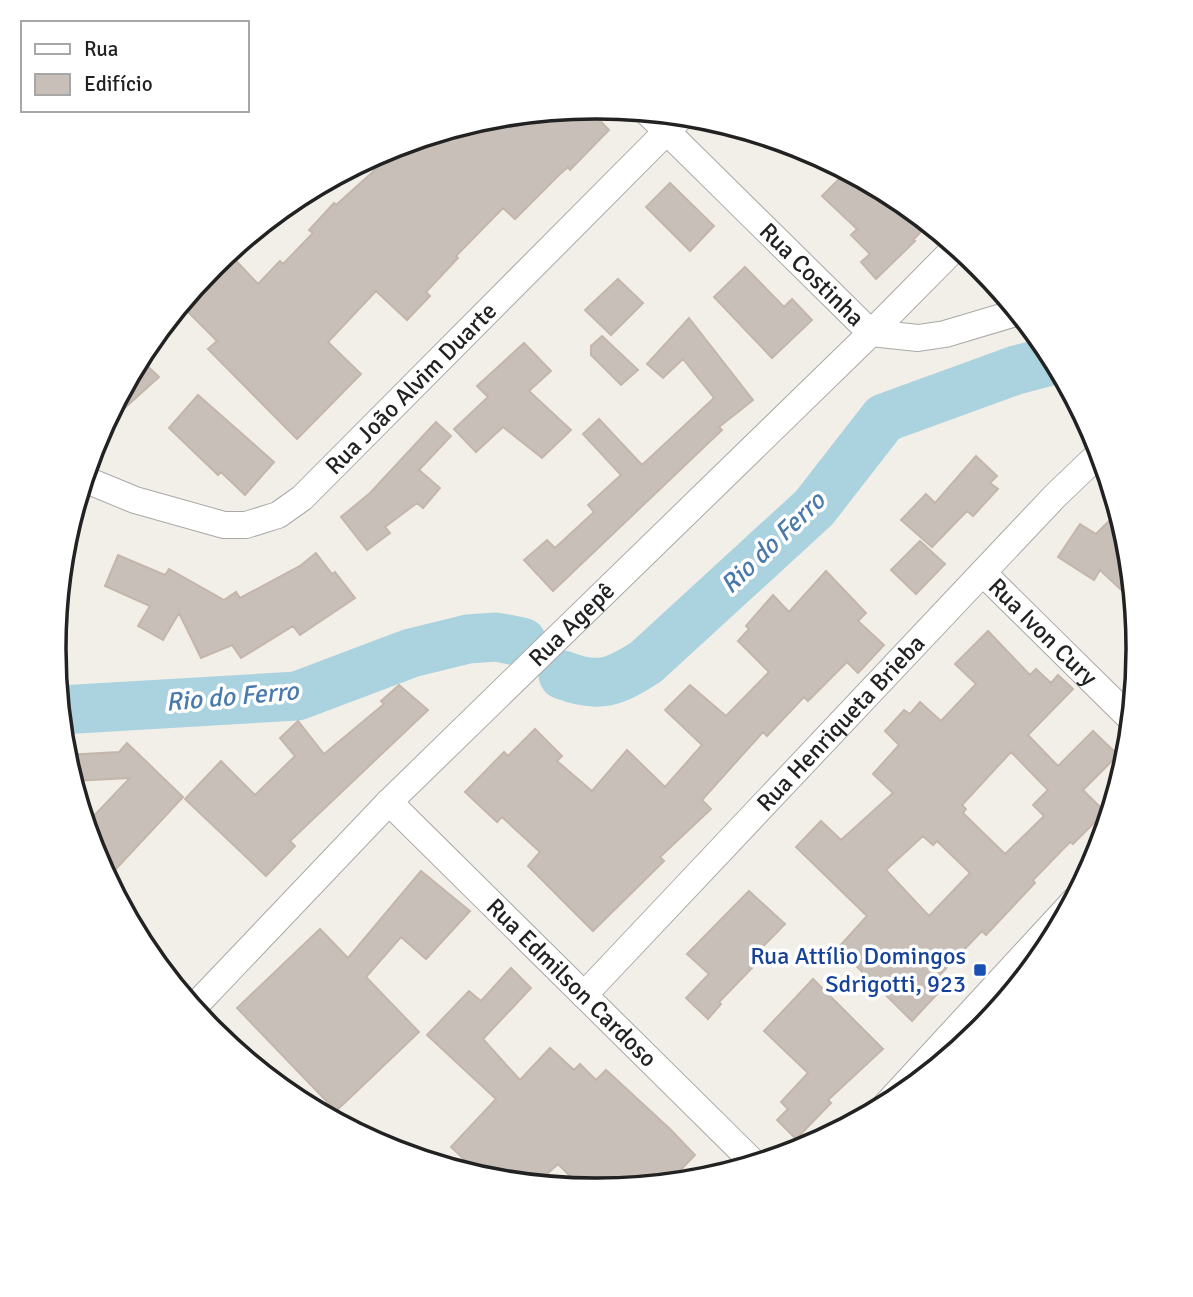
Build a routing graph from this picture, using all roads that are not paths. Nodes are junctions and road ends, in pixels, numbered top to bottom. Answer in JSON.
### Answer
{"nodes":[{"id":1,"x":673,"y":124,"type":"edge"},
{"id":2,"x":676,"y":125,"type":"edge"},
{"id":3,"x":950,"y":253,"type":"edge"},
{"id":4,"x":1008,"y":315,"type":"edge"},
{"id":5,"x":871,"y":333,"type":"junction"},
{"id":6,"x":1092,"y":461,"type":"edge"},
{"id":7,"x":94,"y":483,"type":"edge"},
{"id":8,"x":983,"y":573,"type":"junction"},
{"id":9,"x":1123,"y":711,"type":"edge"},
{"id":10,"x":389,"y":802,"type":"junction"},
{"id":11,"x":1040,"y":938,"type":"edge"},
{"id":12,"x":584,"y":996,"type":"junction"},
{"id":13,"x":200,"y":1000,"type":"edge"},
{"id":14,"x":923,"y":1066,"type":"edge"},
{"id":15,"x":747,"y":1156,"type":"edge"}],
"edges":[{"from":1,"to":7,"type":"street","name":"Rua João Alvim Duarte"},
{"from":2,"to":5,"type":"street","name":"Rua Costinha"},
{"from":3,"to":5,"type":"street","name":"Rua Agepê"},
{"from":4,"to":5,"type":"street","name":"Rua Costinha"},
{"from":5,"to":10,"type":"street","name":"Rua Agepê"},
{"from":6,"to":8,"type":"street","name":"Rua Henriqueta Brieba"},
{"from":8,"to":9,"type":"street","name":"Rua Ivon Cury"},
{"from":8,"to":12,"type":"street","name":"Rua Henriqueta Brieba"},
{"from":10,"to":12,"type":"street","name":"Rua Edmilson Cardoso"},
{"from":10,"to":13,"type":"street","name":"Rua Agepê"},
{"from":11,"to":14,"type":"street"},
{"from":12,"to":15,"type":"street","name":"Rua Edmilson Cardoso"}]}
